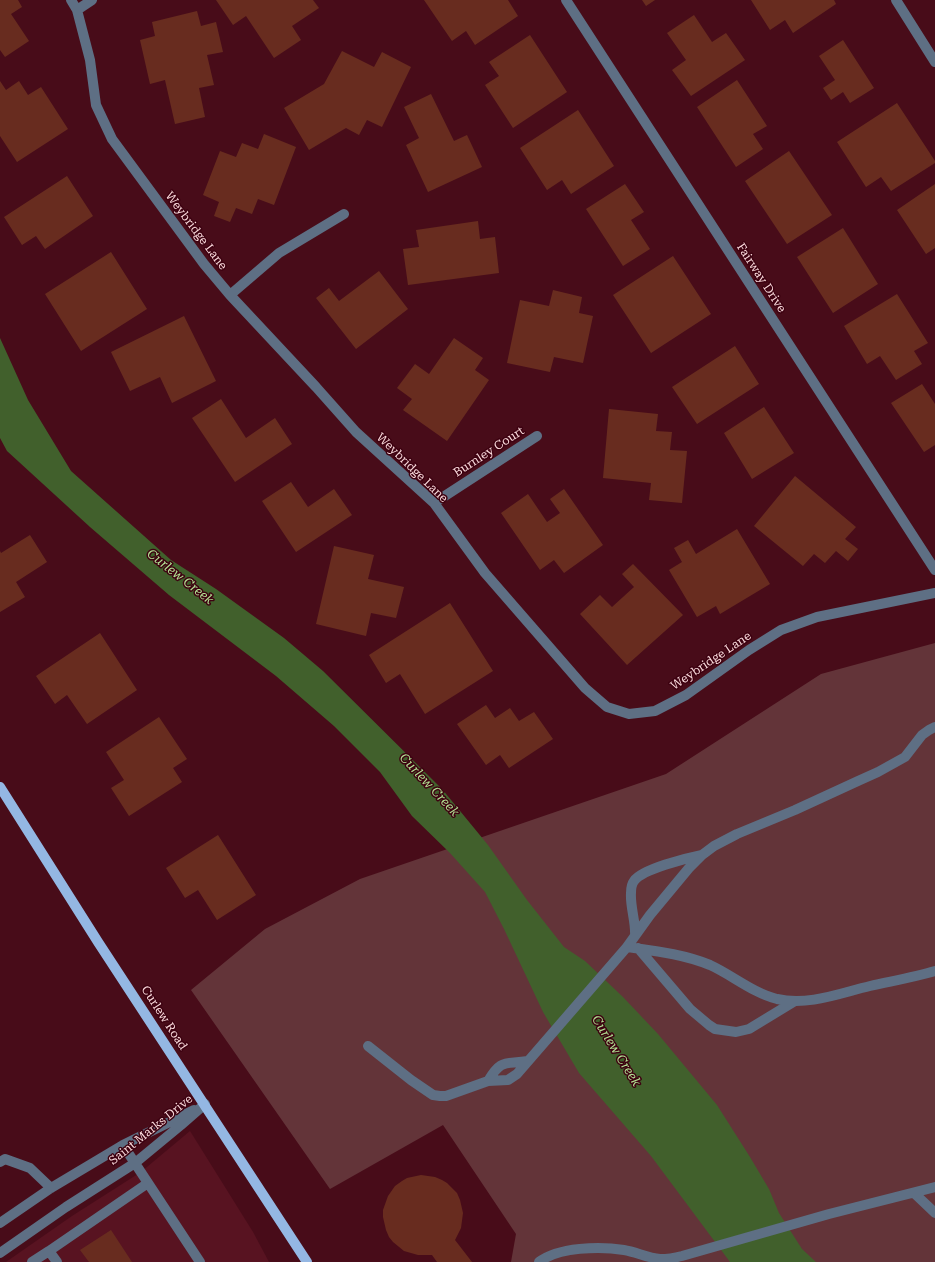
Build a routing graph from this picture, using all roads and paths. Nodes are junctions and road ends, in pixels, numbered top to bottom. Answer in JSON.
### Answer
{"nodes":[{"id":1,"x":71,"y":0,"type":"edge"},
{"id":2,"x":92,"y":0,"type":"edge"},
{"id":3,"x":566,"y":0,"type":"edge"},
{"id":4,"x":896,"y":0,"type":"edge"},
{"id":5,"x":77,"y":10,"type":"junction"},
{"id":6,"x":935,"y":62,"type":"edge"},
{"id":7,"x":344,"y":214,"type":"dead end"},
{"id":8,"x":230,"y":295,"type":"junction"},
{"id":9,"x":538,"y":436,"type":"dead end"},
{"id":10,"x":434,"y":503,"type":"junction"},
{"id":11,"x":935,"y":570,"type":"edge"},
{"id":12,"x":935,"y":593,"type":"edge"},
{"id":13,"x":935,"y":727,"type":"edge"},
{"id":14,"x":0,"y":787,"type":"edge"},
{"id":15,"x":702,"y":855,"type":"junction"},
{"id":16,"x":635,"y":936,"type":"junction"},
{"id":17,"x":638,"y":948,"type":"junction"},
{"id":18,"x":624,"y":950,"type":"junction"},
{"id":19,"x":935,"y":970,"type":"edge"},
{"id":20,"x":795,"y":1001,"type":"junction"},
{"id":21,"x":368,"y":1046,"type":"dead end"},
{"id":22,"x":530,"y":1059,"type":"junction"},
{"id":23,"x":488,"y":1081,"type":"junction"},
{"id":24,"x":205,"y":1104,"type":"junction"},
{"id":25,"x":122,"y":1145,"type":"junction"},
{"id":26,"x":0,"y":1162,"type":"edge"},
{"id":27,"x":135,"y":1163,"type":"junction"},
{"id":28,"x":148,"y":1183,"type":"junction"},
{"id":29,"x":935,"y":1187,"type":"edge"},
{"id":30,"x":51,"y":1188,"type":"junction"},
{"id":31,"x":914,"y":1193,"type":"junction"},
{"id":32,"x":935,"y":1213,"type":"edge"},
{"id":33,"x":0,"y":1223,"type":"edge"},
{"id":34,"x":49,"y":1251,"type":"junction"},
{"id":35,"x":0,"y":1252,"type":"edge"},
{"id":36,"x":32,"y":1262,"type":"edge"},
{"id":37,"x":57,"y":1262,"type":"edge"},
{"id":38,"x":200,"y":1262,"type":"edge"},
{"id":39,"x":307,"y":1262,"type":"edge"},
{"id":40,"x":539,"y":1262,"type":"edge"}],
"edges":[{"from":1,"to":5,"type":"street","name":"Weybridge Lane"},
{"from":2,"to":5,"type":"street"},
{"from":3,"to":11,"type":"street","name":"Fairway Drive"},
{"from":4,"to":6,"type":"street"},
{"from":5,"to":8,"type":"street","name":"Weybridge Lane"},
{"from":7,"to":8,"type":"street"},
{"from":8,"to":10,"type":"street","name":"Weybridge Lane"},
{"from":9,"to":10,"type":"street","name":"Burnley Court"},
{"from":10,"to":12,"type":"street","name":"Weybridge Lane"},
{"from":13,"to":15,"type":"street"},
{"from":14,"to":24,"type":"main road","name":"Curlew Road"},
{"from":15,"to":16,"type":"street"},
{"from":15,"to":16,"type":"street"},
{"from":16,"to":18,"type":"street"},
{"from":17,"to":18,"type":"street"},
{"from":17,"to":20,"type":"street"},
{"from":17,"to":20,"type":"street"},
{"from":18,"to":22,"type":"street"},
{"from":19,"to":20,"type":"street"},
{"from":21,"to":23,"type":"street"},
{"from":22,"to":23,"type":"street"},
{"from":22,"to":23,"type":"street"},
{"from":24,"to":25,"type":"street","name":"Saint Marks Drive"},
{"from":24,"to":27,"type":"street","name":"Saint Marks Drive"},
{"from":24,"to":39,"type":"main road","name":"Curlew Road"},
{"from":25,"to":27,"type":"street"},
{"from":25,"to":30,"type":"street","name":"Saint Marks Drive"},
{"from":26,"to":30,"type":"street"},
{"from":27,"to":28,"type":"street"},
{"from":27,"to":35,"type":"street","name":"Saint Marks Drive"},
{"from":28,"to":34,"type":"street"},
{"from":28,"to":38,"type":"street"},
{"from":29,"to":31,"type":"street"},
{"from":30,"to":33,"type":"street","name":"Saint Marks Drive"},
{"from":31,"to":32,"type":"street"},
{"from":31,"to":40,"type":"street"},
{"from":34,"to":36,"type":"street"},
{"from":34,"to":37,"type":"street"}]}
